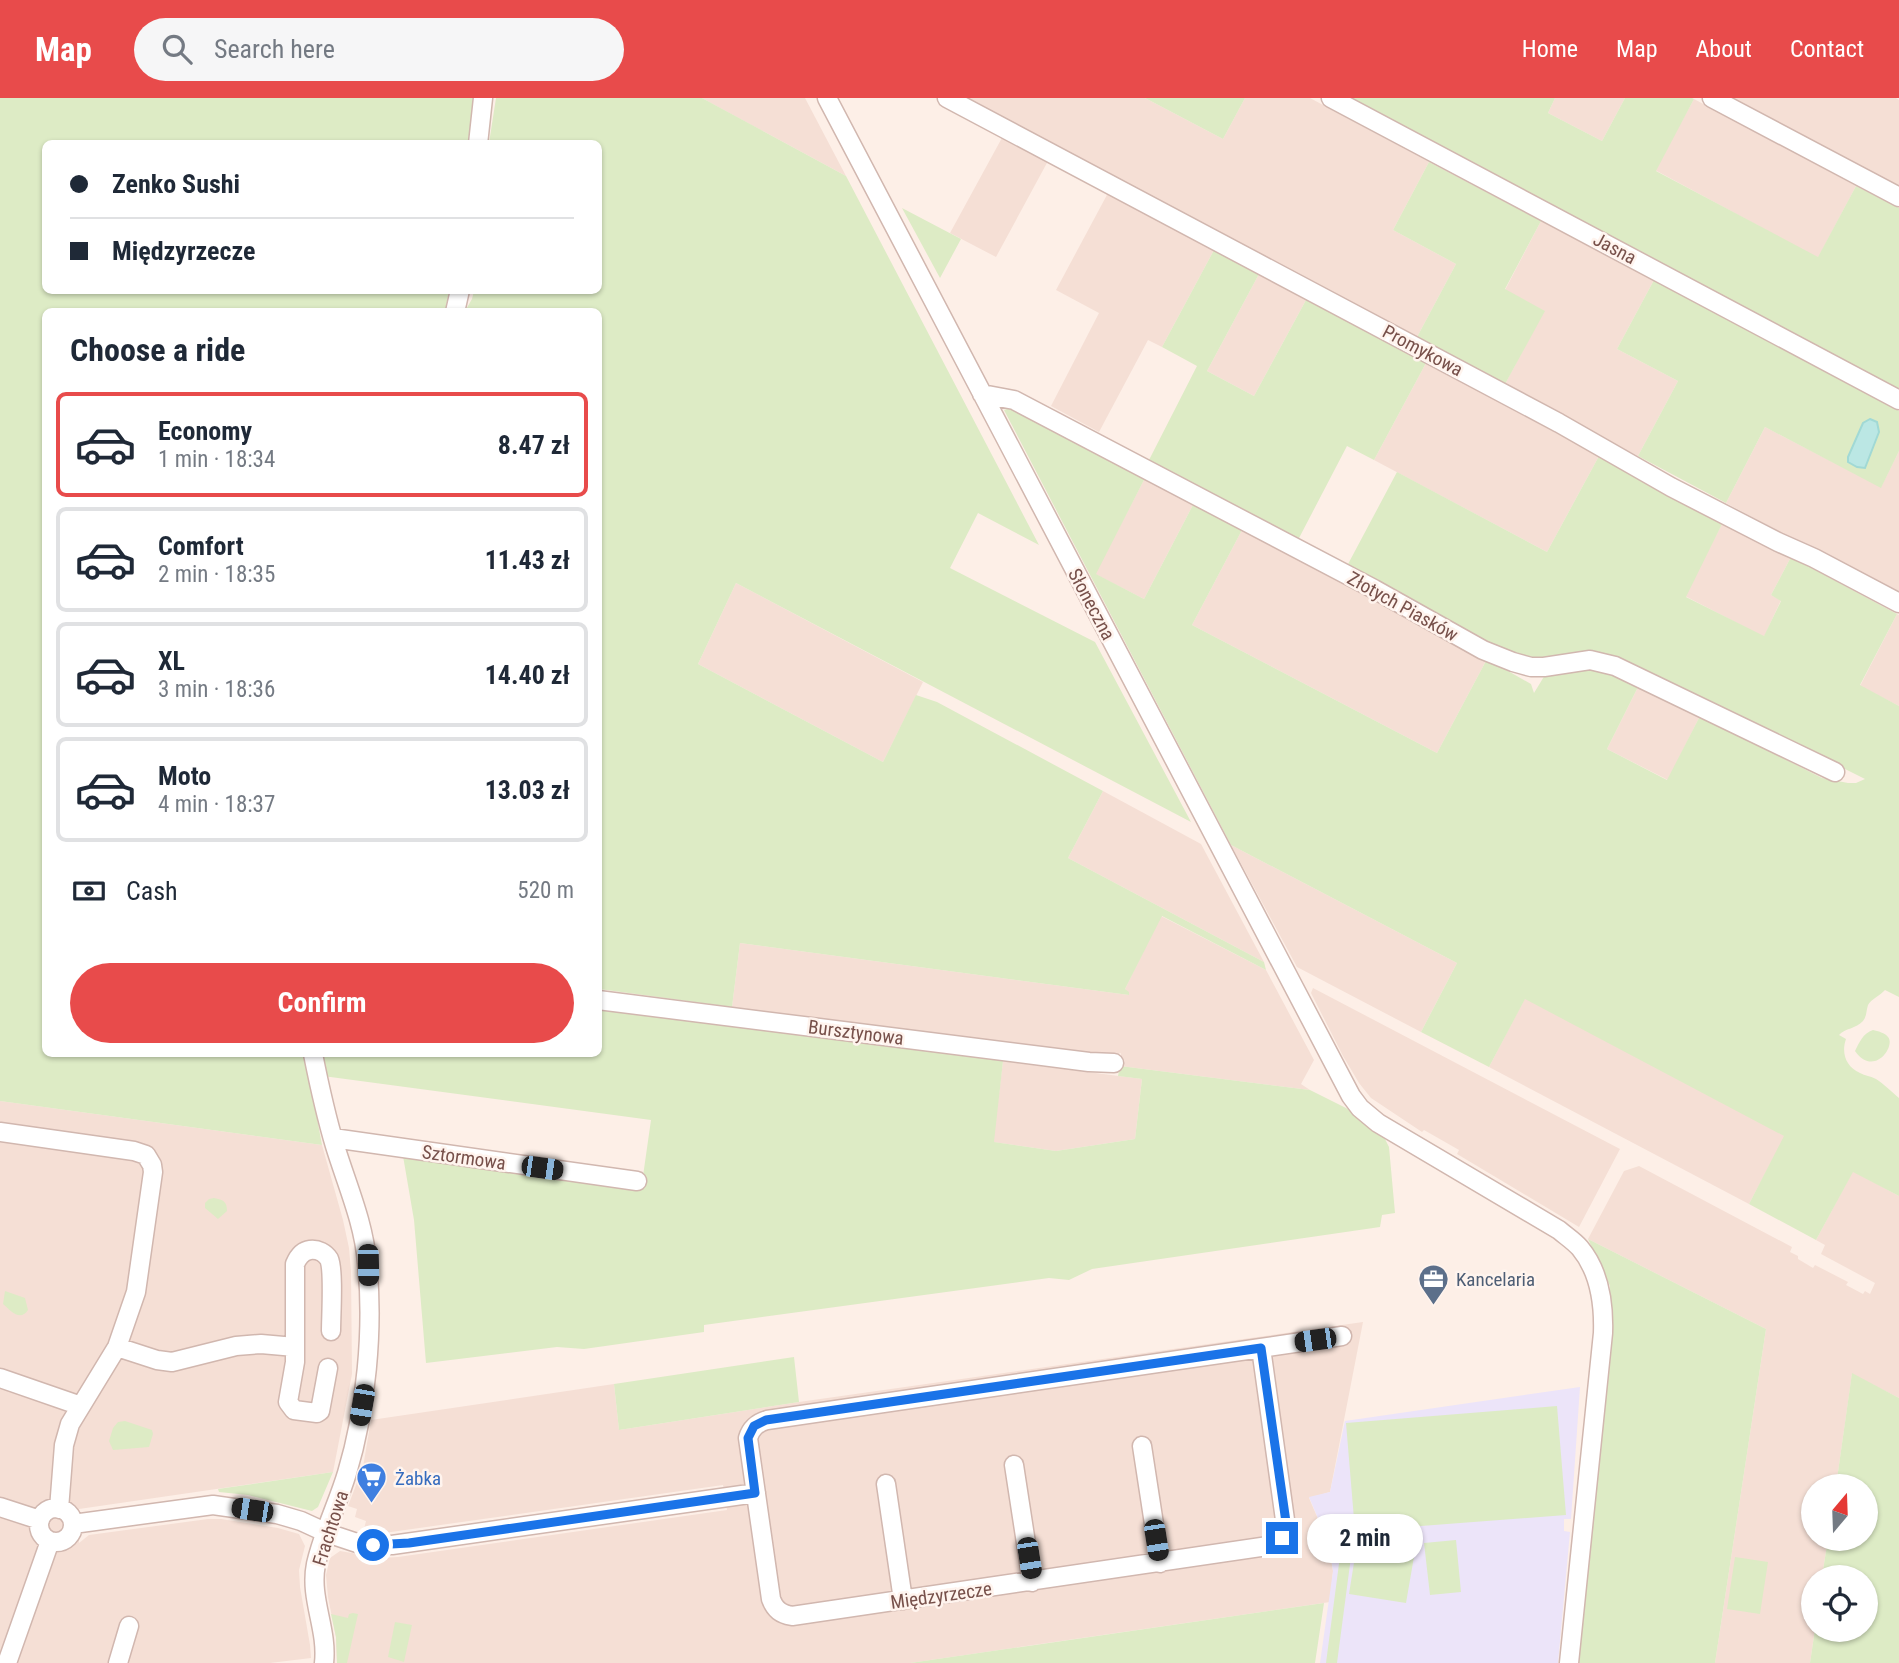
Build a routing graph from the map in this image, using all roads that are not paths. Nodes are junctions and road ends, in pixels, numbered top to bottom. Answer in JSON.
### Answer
{"nodes":[{"id":1,"x":483,"y":98,"type":"edge"},
{"id":2,"x":827,"y":98,"type":"edge"},
{"id":3,"x":947,"y":98,"type":"edge"},
{"id":4,"x":1331,"y":98,"type":"edge"},
{"id":5,"x":1712,"y":98,"type":"edge"},
{"id":6,"x":478,"y":140,"type":"edge"},
{"id":7,"x":1899,"y":197,"type":"edge"},
{"id":8,"x":982,"y":394,"type":"junction"},
{"id":9,"x":1899,"y":400,"type":"edge"},
{"id":10,"x":1899,"y":603,"type":"edge"},
{"id":11,"x":1835,"y":772,"type":"dead end"},
{"id":12,"x":602,"y":1001,"type":"edge"},
{"id":13,"x":314,"y":1057,"type":"edge"},
{"id":14,"x":1114,"y":1063,"type":"dead end"},
{"id":15,"x":0,"y":1132,"type":"edge"},
{"id":16,"x":334,"y":1143,"type":"junction"},
{"id":17,"x":637,"y":1181,"type":"dead end"},
{"id":18,"x":331,"y":1331,"type":"dead end"},
{"id":19,"x":1342,"y":1336,"type":"dead end"},
{"id":20,"x":117,"y":1346,"type":"junction"},
{"id":21,"x":295,"y":1347,"type":"junction"},
{"id":22,"x":1261,"y":1348,"type":"junction"},
{"id":23,"x":328,"y":1367,"type":"dead end"},
{"id":24,"x":0,"y":1378,"type":"edge"},
{"id":25,"x":80,"y":1406,"type":"junction"},
{"id":26,"x":1142,"y":1447,"type":"dead end"},
{"id":27,"x":1014,"y":1465,"type":"dead end"},
{"id":28,"x":886,"y":1484,"type":"dead end"},
{"id":29,"x":755,"y":1493,"type":"junction"},
{"id":30,"x":0,"y":1507,"type":"edge"},
{"id":31,"x":59,"y":1509,"type":"junction"},
{"id":32,"x":40,"y":1520,"type":"junction"},
{"id":33,"x":73,"y":1524,"type":"junction"},
{"id":34,"x":327,"y":1532,"type":"junction"},
{"id":35,"x":50,"y":1541,"type":"junction"},
{"id":36,"x":1160,"y":1563,"type":"junction"},
{"id":37,"x":1032,"y":1582,"type":"junction"},
{"id":38,"x":903,"y":1600,"type":"junction"},
{"id":39,"x":129,"y":1626,"type":"dead end"},
{"id":40,"x":8,"y":1663,"type":"edge"},
{"id":41,"x":118,"y":1663,"type":"edge"},
{"id":42,"x":324,"y":1663,"type":"edge"},
{"id":43,"x":1569,"y":1663,"type":"edge"}],
"edges":[{"from":1,"to":6,"type":"street"},
{"from":2,"to":8,"type":"street","name":"Słoneczna"},
{"from":3,"to":10,"type":"street","name":"Promykowa"},
{"from":4,"to":9,"type":"street","name":"Jasna"},
{"from":5,"to":7,"type":"street"},
{"from":8,"to":11,"type":"street","name":"Złotych Piasków"},
{"from":8,"to":43,"type":"street","name":"Słoneczna"},
{"from":12,"to":14,"type":"street","name":"Bursztynowa"},
{"from":13,"to":16,"type":"street","name":"Frachtowa"},
{"from":15,"to":20,"type":"street"},
{"from":16,"to":17,"type":"street","name":"Sztormowa"},
{"from":16,"to":34,"type":"street","name":"Frachtowa"},
{"from":18,"to":21,"type":"street"},
{"from":19,"to":22,"type":"street"},
{"from":20,"to":21,"type":"street"},
{"from":20,"to":25,"type":"street"},
{"from":21,"to":23,"type":"street"},
{"from":22,"to":29,"type":"street"},
{"from":22,"to":36,"type":"street","name":"Międzyrzecze"},
{"from":24,"to":25,"type":"street"},
{"from":25,"to":31,"type":"street"},
{"from":26,"to":36,"type":"street"},
{"from":27,"to":37,"type":"street"},
{"from":28,"to":38,"type":"street"},
{"from":29,"to":34,"type":"street"},
{"from":29,"to":38,"type":"street","name":"Międzyrzecze"},
{"from":30,"to":32,"type":"street"},
{"from":31,"to":32,"type":"street"},
{"from":31,"to":33,"type":"street"},
{"from":32,"to":35,"type":"street"},
{"from":33,"to":34,"type":"street"},
{"from":33,"to":35,"type":"street"},
{"from":34,"to":42,"type":"street","name":"Frachtowa"},
{"from":35,"to":40,"type":"street"},
{"from":36,"to":37,"type":"street","name":"Międzyrzecze"},
{"from":37,"to":38,"type":"street","name":"Międzyrzecze"},
{"from":39,"to":41,"type":"street"}]}
